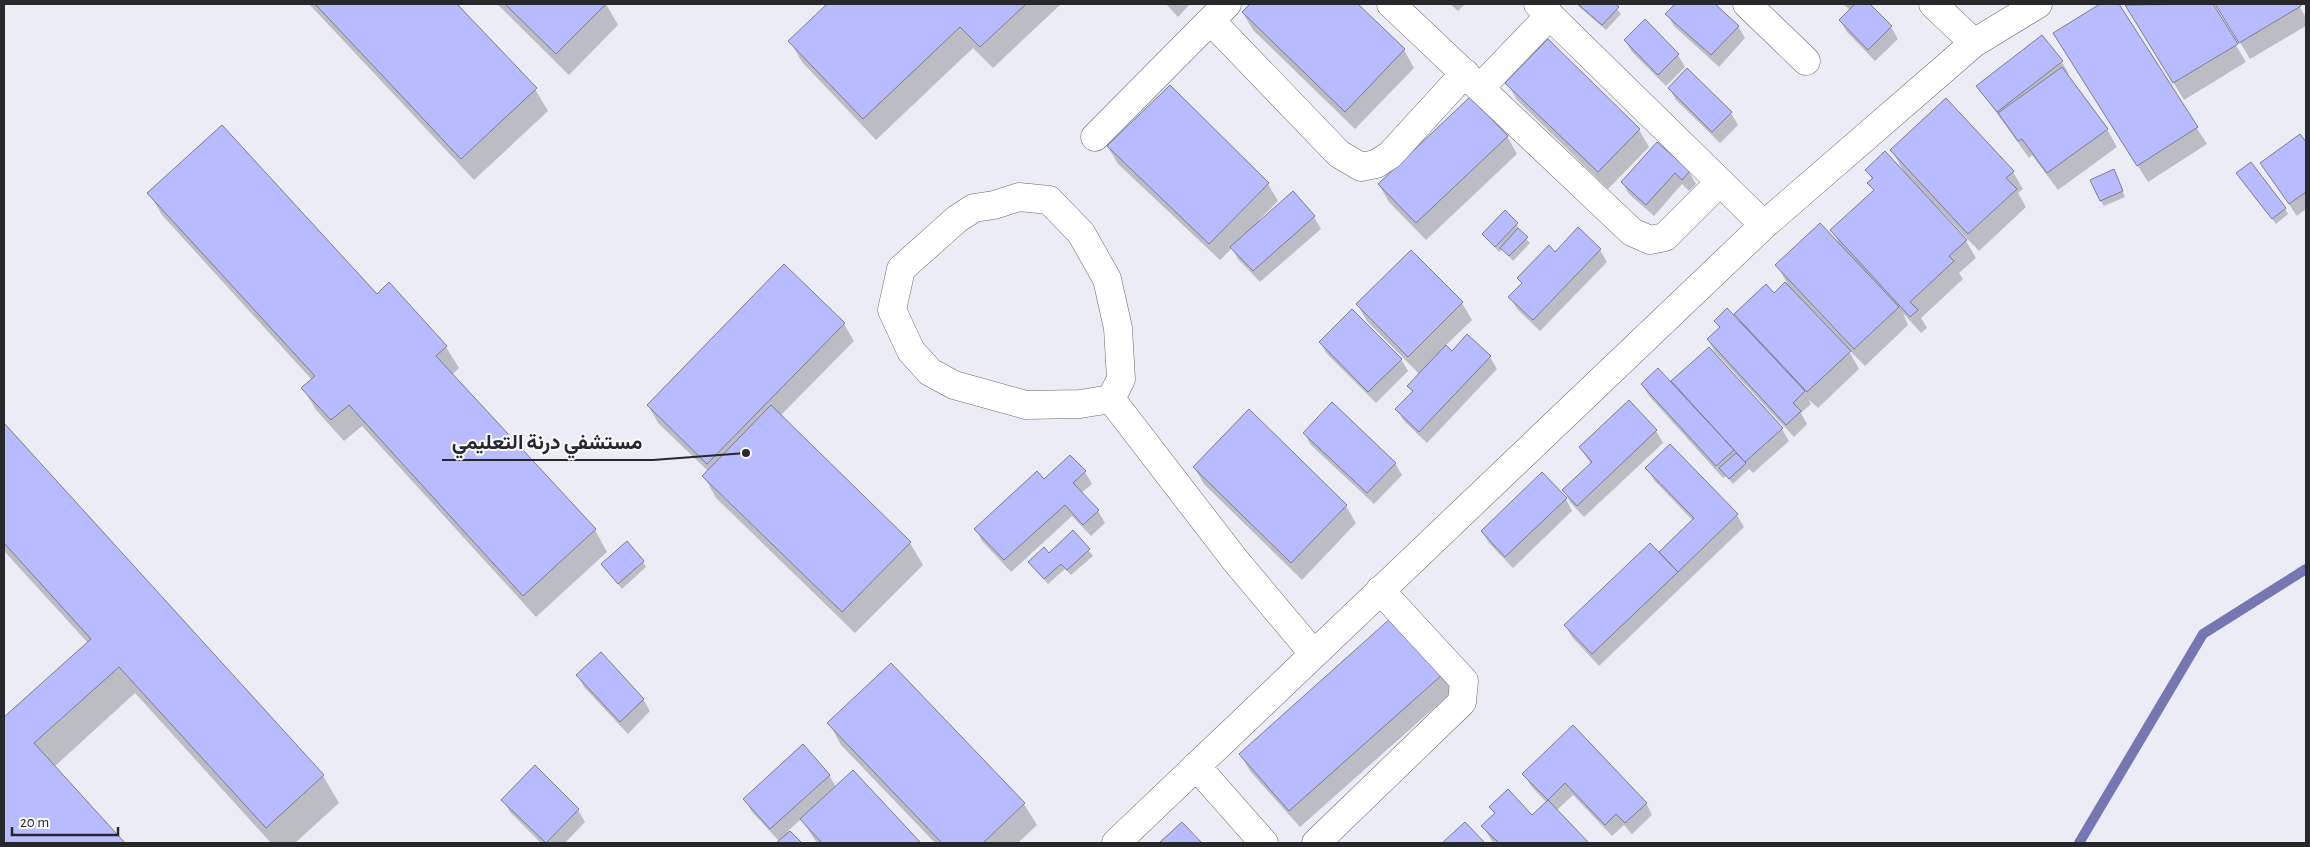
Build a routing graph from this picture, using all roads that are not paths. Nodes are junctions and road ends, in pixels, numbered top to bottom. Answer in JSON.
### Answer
{"nodes":[{"id":1,"x":1391,"y":4,"type":"edge"},
{"id":2,"x":1746,"y":4,"type":"edge"},
{"id":3,"x":1933,"y":4,"type":"edge"},
{"id":4,"x":2038,"y":4,"type":"edge"},
{"id":5,"x":1544,"y":10,"type":"edge"},
{"id":6,"x":1219,"y":12,"type":"edge"},
{"id":7,"x":1974,"y":43,"type":"junction"},
{"id":8,"x":1806,"y":61,"type":"dead end"},
{"id":9,"x":1473,"y":80,"type":"junction"},
{"id":10,"x":1095,"y":137,"type":"dead end"},
{"id":11,"x":1720,"y":182,"type":"junction"},
{"id":12,"x":1764,"y":225,"type":"junction"},
{"id":13,"x":1111,"y":399,"type":"junction"},
{"id":14,"x":1380,"y":590,"type":"junction"},
{"id":15,"x":1313,"y":653,"type":"junction"},
{"id":16,"x":1196,"y":766,"type":"junction"},
{"id":17,"x":1116,"y":843,"type":"edge"},
{"id":18,"x":1264,"y":843,"type":"edge"},
{"id":19,"x":1316,"y":843,"type":"edge"}],
"edges":[{"from":1,"to":9,"type":"street"},
{"from":2,"to":8,"type":"street"},
{"from":3,"to":7,"type":"street"},
{"from":4,"to":7,"type":"street"},
{"from":5,"to":9,"type":"street"},
{"from":5,"to":11,"type":"street"},
{"from":6,"to":9,"type":"street"},
{"from":6,"to":10,"type":"street"},
{"from":7,"to":12,"type":"street"},
{"from":9,"to":11,"type":"street"},
{"from":11,"to":12,"type":"street"},
{"from":12,"to":14,"type":"street"},
{"from":13,"to":13,"type":"street"},
{"from":13,"to":15,"type":"street"},
{"from":14,"to":15,"type":"street"},
{"from":14,"to":19,"type":"street"},
{"from":15,"to":16,"type":"street"},
{"from":16,"to":17,"type":"street"},
{"from":16,"to":18,"type":"street"}]}
